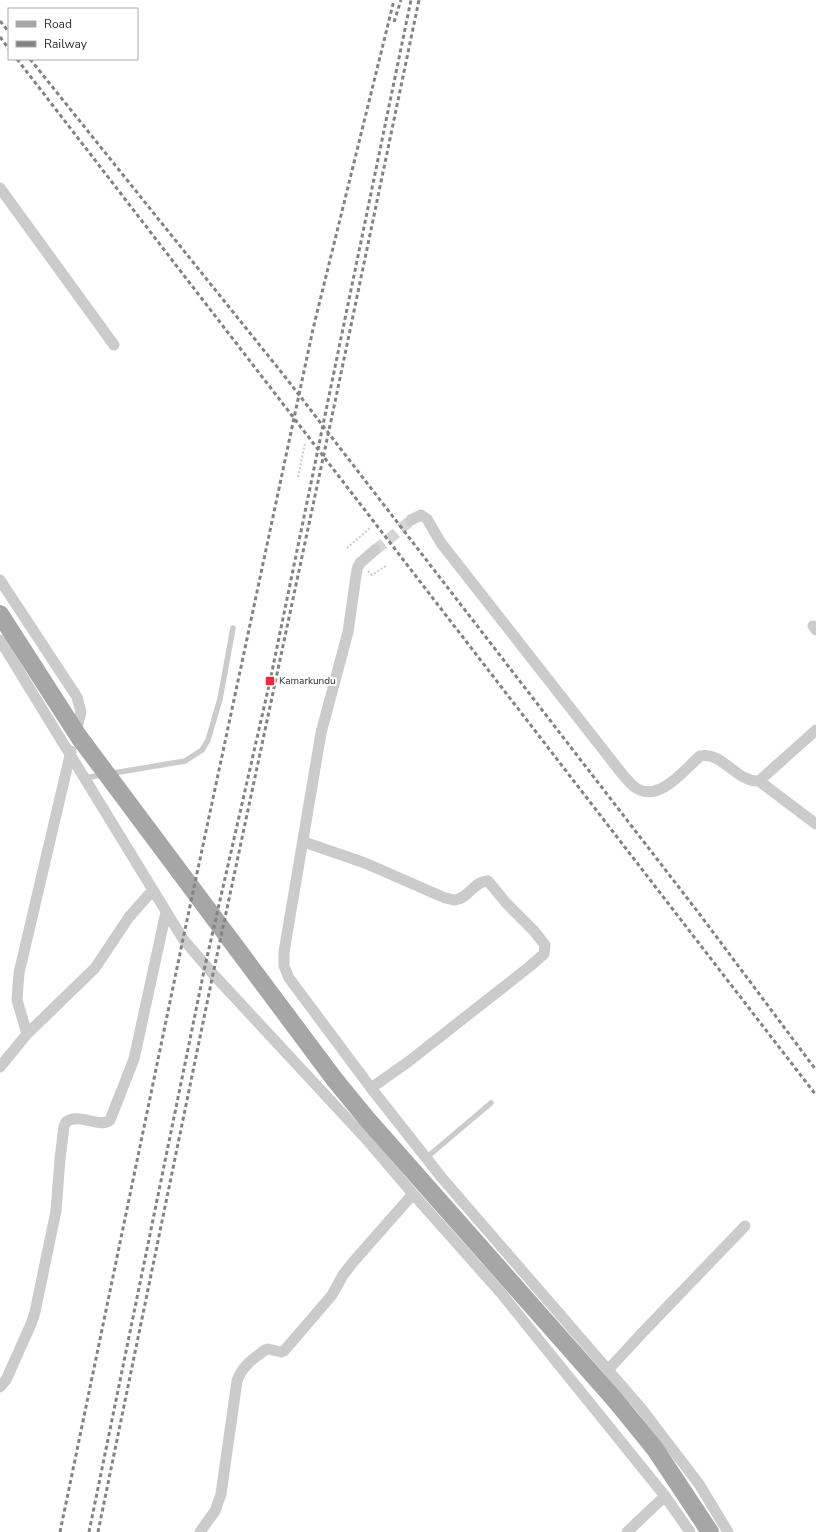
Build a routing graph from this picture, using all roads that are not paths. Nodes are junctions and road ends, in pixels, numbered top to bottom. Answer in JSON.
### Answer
{"nodes":[{"id":1,"x":0,"y":188,"type":"edge"},
{"id":2,"x":114,"y":345,"type":"dead end"},
{"id":3,"x":411,"y":520,"type":"tunnel mouth"},
{"id":4,"x":375,"y":550,"type":"tunnel mouth"},
{"id":5,"x":0,"y":580,"type":"edge"},
{"id":6,"x":0,"y":614,"type":"edge"},
{"id":7,"x":233,"y":628,"type":"dead end"},
{"id":8,"x":0,"y":640,"type":"edge"},
{"id":9,"x":816,"y":730,"type":"edge"},
{"id":10,"x":70,"y":755,"type":"junction"},
{"id":11,"x":84,"y":778,"type":"junction"},
{"id":12,"x":759,"y":781,"type":"junction"},
{"id":13,"x":816,"y":824,"type":"edge"},
{"id":14,"x":304,"y":842,"type":"junction"},
{"id":15,"x":153,"y":890,"type":"junction"},
{"id":16,"x":166,"y":912,"type":"junction"},
{"id":17,"x":27,"y":1034,"type":"junction"},
{"id":18,"x":0,"y":1066,"type":"edge"},
{"id":19,"x":372,"y":1088,"type":"junction"},
{"id":20,"x":491,"y":1103,"type":"dead end"},
{"id":21,"x":426,"y":1158,"type":"junction"},
{"id":22,"x":413,"y":1194,"type":"junction"},
{"id":23,"x":745,"y":1226,"type":"dead end"},
{"id":24,"x":608,"y":1370,"type":"junction"},
{"id":25,"x":0,"y":1387,"type":"edge"},
{"id":26,"x":665,"y":1496,"type":"junction"},
{"id":27,"x":200,"y":1532,"type":"edge"},
{"id":28,"x":627,"y":1532,"type":"edge"},
{"id":29,"x":690,"y":1532,"type":"edge"},
{"id":30,"x":710,"y":1532,"type":"edge"},
{"id":31,"x":728,"y":1532,"type":"edge"}],
"edges":[{"from":1,"to":2,"type":"street"},
{"from":3,"to":12,"type":"street"},
{"from":4,"to":14,"type":"street"},
{"from":5,"to":10,"type":"street"},
{"from":6,"to":30,"type":"main road"},
{"from":7,"to":11,"type":"lane"},
{"from":8,"to":10,"type":"street"},
{"from":9,"to":12,"type":"street"},
{"from":10,"to":11,"type":"street"},
{"from":10,"to":17,"type":"street"},
{"from":11,"to":15,"type":"street"},
{"from":12,"to":13,"type":"street"},
{"from":14,"to":19,"type":"street"},
{"from":14,"to":19,"type":"street"},
{"from":15,"to":16,"type":"street"},
{"from":15,"to":17,"type":"street"},
{"from":16,"to":22,"type":"street"},
{"from":16,"to":25,"type":"street"},
{"from":17,"to":18,"type":"street"},
{"from":19,"to":21,"type":"street"},
{"from":20,"to":21,"type":"lane"},
{"from":21,"to":24,"type":"street"},
{"from":22,"to":26,"type":"street"},
{"from":22,"to":27,"type":"street"},
{"from":23,"to":24,"type":"street"},
{"from":24,"to":31,"type":"street"},
{"from":26,"to":28,"type":"street"},
{"from":26,"to":29,"type":"street"}]}
